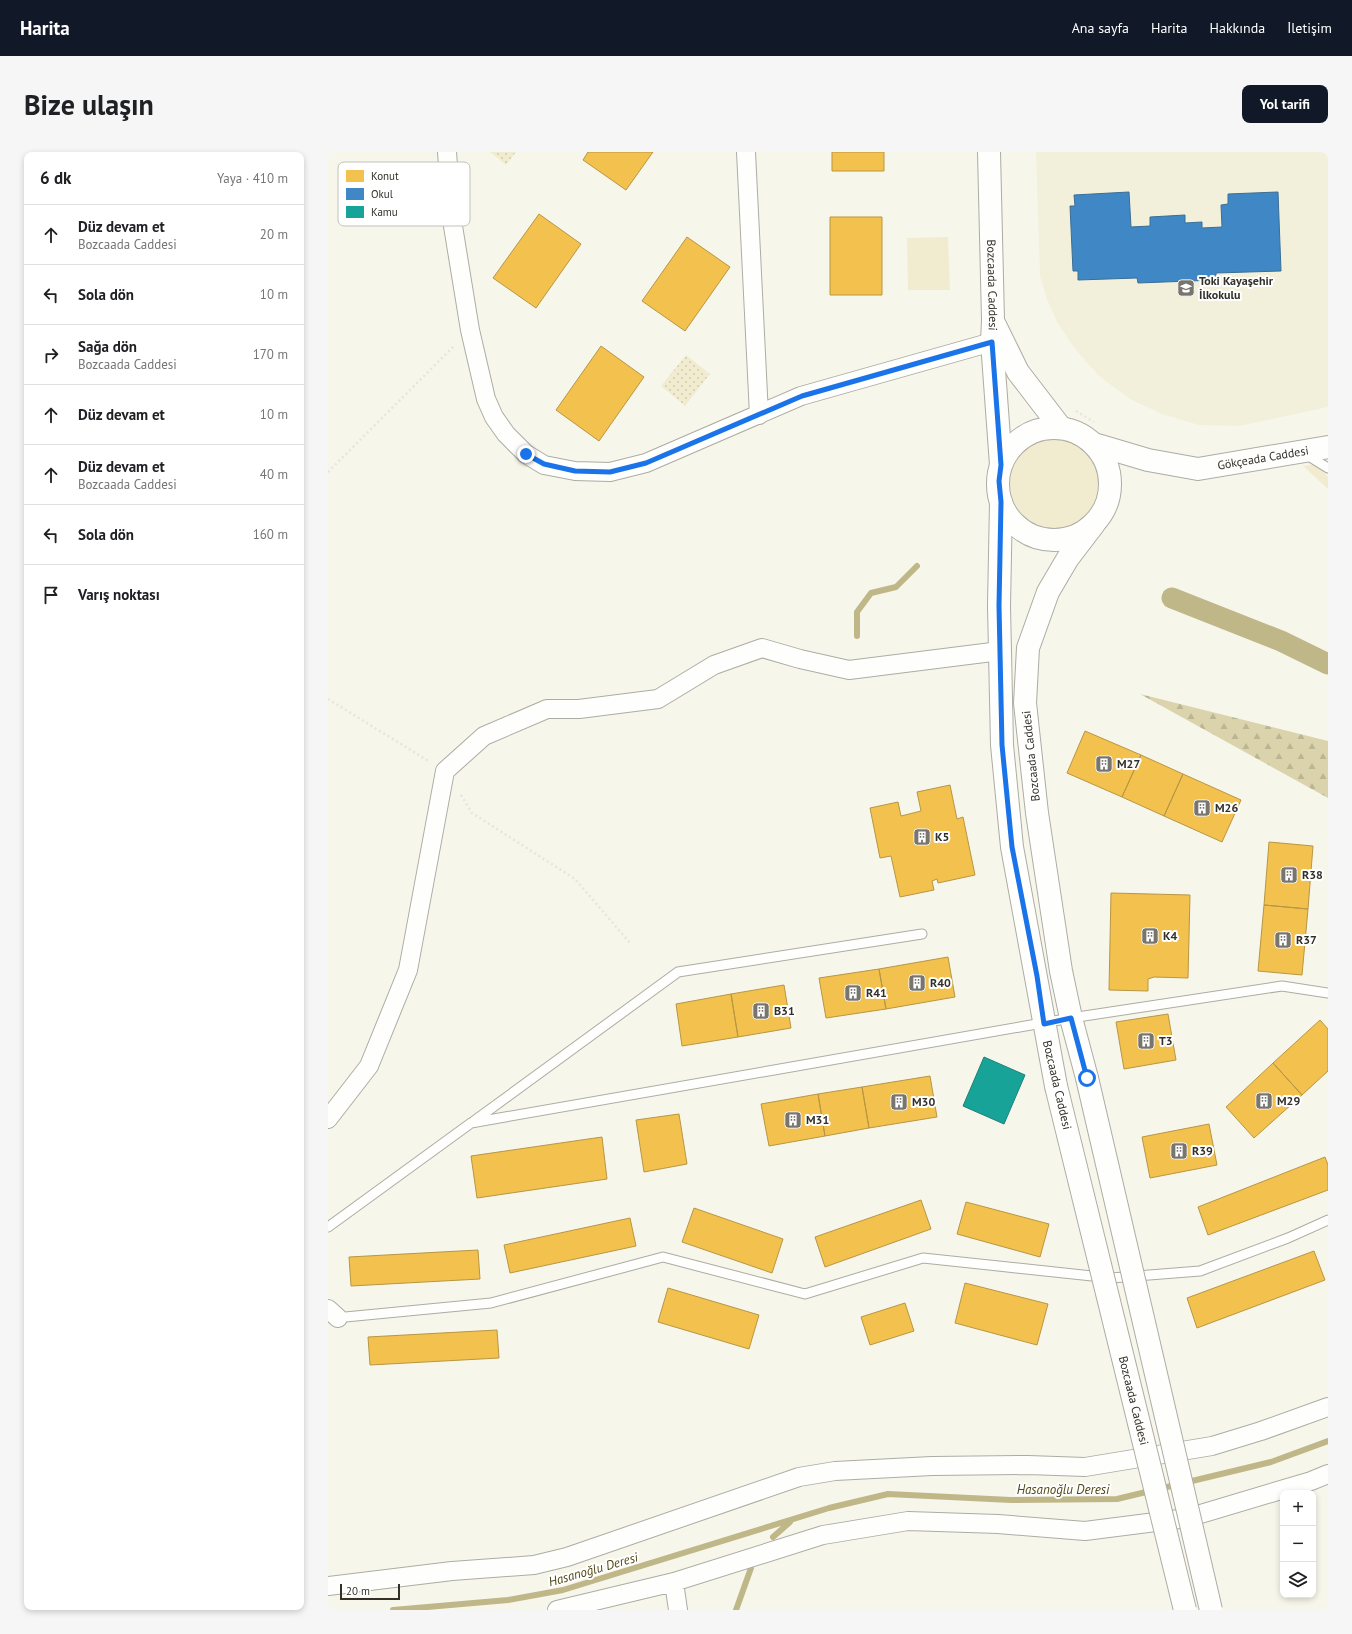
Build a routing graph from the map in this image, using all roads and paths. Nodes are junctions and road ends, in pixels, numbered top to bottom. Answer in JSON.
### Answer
{"nodes":[{"id":1,"x":447,"y":152,"type":"edge"},
{"id":2,"x":746,"y":152,"type":"edge"},
{"id":3,"x":989,"y":152,"type":"edge"},
{"id":4,"x":448,"y":162,"type":"edge"},
{"id":5,"x":453,"y":226,"type":"edge"},
{"id":6,"x":993,"y":320,"type":"junction"},
{"id":7,"x":470,"y":330,"type":"junction"},
{"id":8,"x":992,"y":342,"type":"junction"},
{"id":9,"x":1073,"y":407,"type":"dead end"},
{"id":10,"x":759,"y":415,"type":"junction"},
{"id":11,"x":1061,"y":428,"type":"junction"},
{"id":12,"x":1095,"y":434,"type":"junction"},
{"id":13,"x":1328,"y":446,"type":"edge"},
{"id":14,"x":1301,"y":451,"type":"junction"},
{"id":15,"x":1001,"y":465,"type":"junction"},
{"id":16,"x":1328,"y":468,"type":"edge"},
{"id":17,"x":328,"y":472,"type":"edge"},
{"id":18,"x":1001,"y":502,"type":"junction"},
{"id":19,"x":1094,"y":524,"type":"junction"},
{"id":20,"x":1000,"y":651,"type":"junction"},
{"id":21,"x":328,"y":699,"type":"edge"},
{"id":22,"x":445,"y":771,"type":"junction"},
{"id":23,"x":922,"y":934,"type":"dead end"},
{"id":24,"x":630,"y":943,"type":"dead end"},
{"id":25,"x":1328,"y":993,"type":"edge"},
{"id":26,"x":1071,"y":1018,"type":"junction"},
{"id":27,"x":1044,"y":1024,"type":"junction"},
{"id":28,"x":328,"y":1119,"type":"edge"},
{"id":29,"x":471,"y":1123,"type":"junction"},
{"id":30,"x":1328,"y":1220,"type":"edge"},
{"id":31,"x":328,"y":1227,"type":"edge"},
{"id":32,"x":331,"y":1315,"type":"edge"},
{"id":33,"x":1328,"y":1407,"type":"edge"},
{"id":34,"x":1328,"y":1474,"type":"edge"},
{"id":35,"x":674,"y":1582,"type":"junction"},
{"id":36,"x":328,"y":1586,"type":"edge"},
{"id":37,"x":557,"y":1610,"type":"edge"},
{"id":38,"x":678,"y":1610,"type":"edge"},
{"id":39,"x":1185,"y":1610,"type":"edge"},
{"id":40,"x":1211,"y":1610,"type":"edge"}],
"edges":[{"from":1,"to":4,"type":"street"},
{"from":2,"to":10,"type":"street"},
{"from":3,"to":6,"type":"street","name":"Bozcaada Caddesi"},
{"from":5,"to":7,"type":"street"},
{"from":6,"to":8,"type":"street","name":"Bozcaada Caddesi"},
{"from":6,"to":11,"type":"street"},
{"from":7,"to":10,"type":"street"},
{"from":7,"to":17,"type":"path"},
{"from":8,"to":10,"type":"street"},
{"from":8,"to":15,"type":"street","name":"Bozcaada Caddesi"},
{"from":9,"to":12,"type":"path"},
{"from":11,"to":12,"type":"street"},
{"from":11,"to":15,"type":"street"},
{"from":12,"to":14,"type":"street","name":"Gökçeada Caddesi"},
{"from":12,"to":19,"type":"street"},
{"from":13,"to":14,"type":"street","name":"Gökçeada Caddesi"},
{"from":14,"to":16,"type":"lane"},
{"from":15,"to":18,"type":"street"},
{"from":18,"to":19,"type":"street"},
{"from":18,"to":20,"type":"street","name":"Bozcaada Caddesi"},
{"from":19,"to":26,"type":"street","name":"Bozcaada Caddesi"},
{"from":20,"to":22,"type":"street"},
{"from":20,"to":27,"type":"street","name":"Bozcaada Caddesi"},
{"from":21,"to":22,"type":"path"},
{"from":22,"to":24,"type":"path"},
{"from":22,"to":28,"type":"street"},
{"from":23,"to":29,"type":"lane"},
{"from":25,"to":26,"type":"lane"},
{"from":26,"to":27,"type":"lane"},
{"from":26,"to":40,"type":"street","name":"Bozcaada Caddesi","bridge":true},
{"from":27,"to":29,"type":"lane"},
{"from":27,"to":39,"type":"street","name":"Bozcaada Caddesi","bridge":true},
{"from":29,"to":31,"type":"lane"},
{"from":30,"to":32,"type":"lane"},
{"from":33,"to":36,"type":"street"},
{"from":34,"to":35,"type":"street"},
{"from":35,"to":37,"type":"street"},
{"from":35,"to":38,"type":"street"}]}
